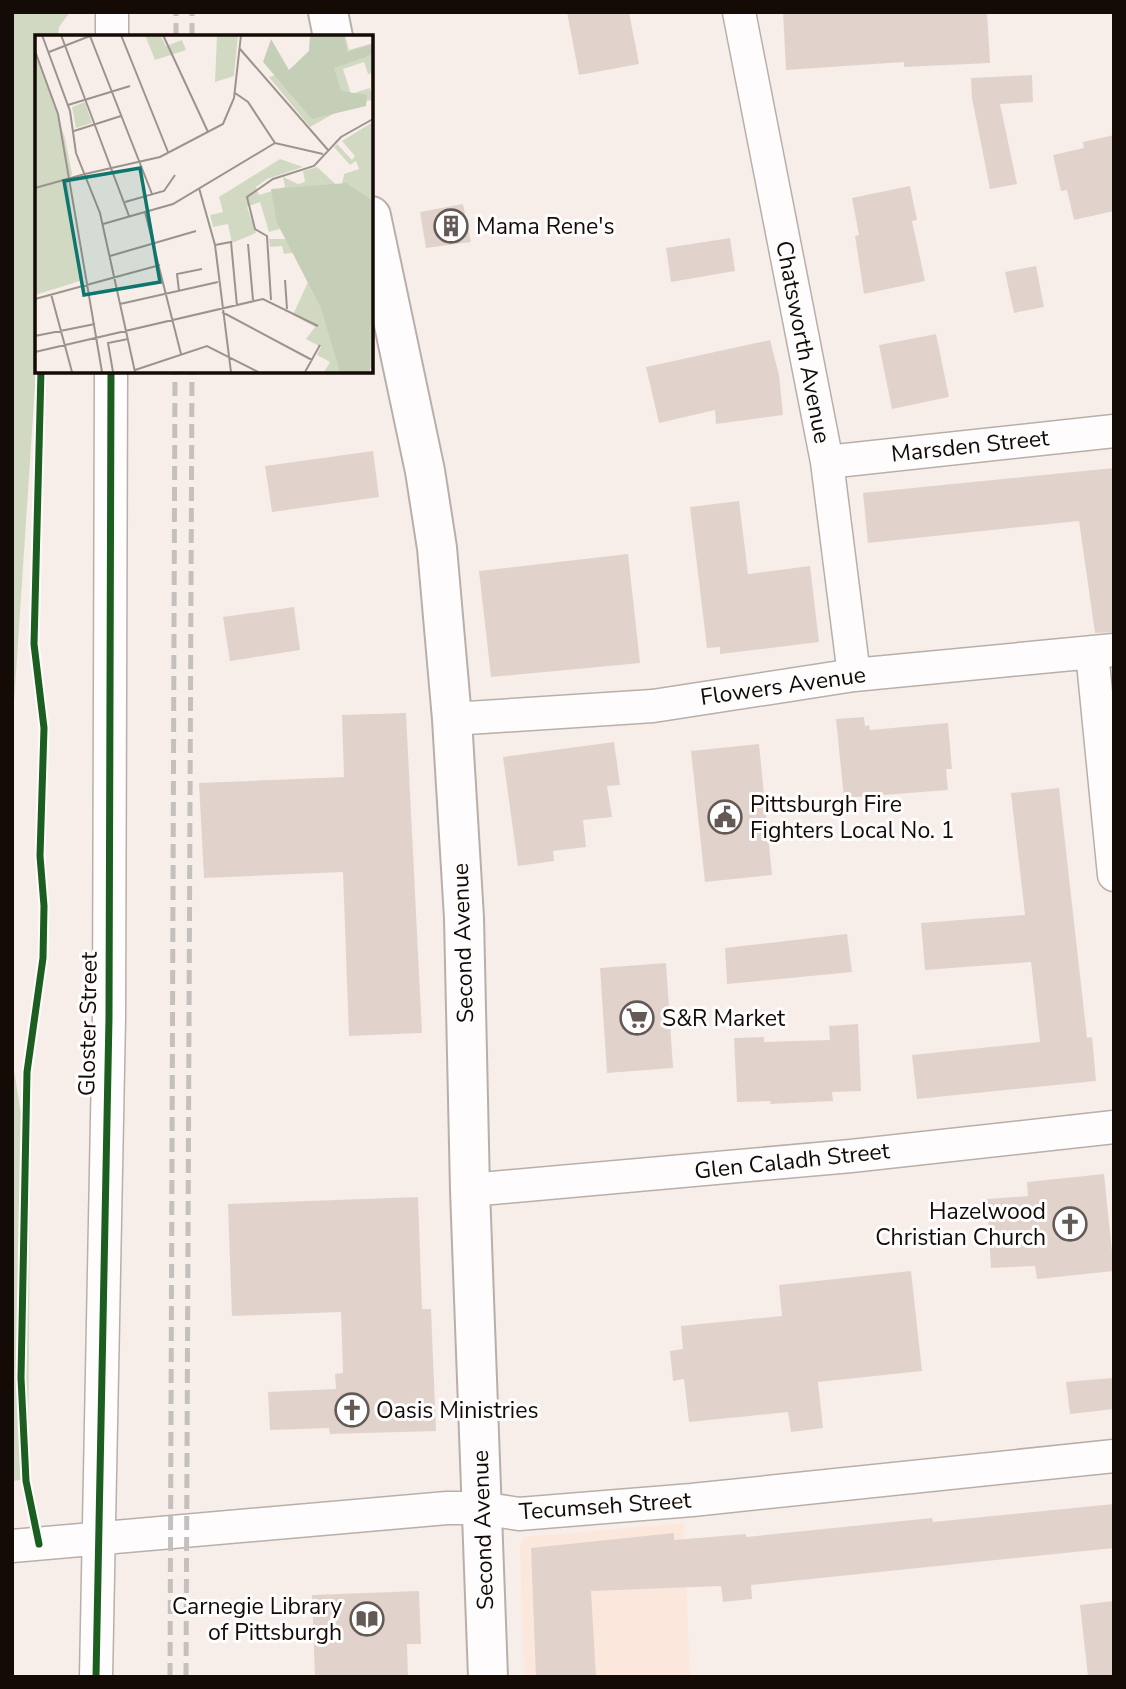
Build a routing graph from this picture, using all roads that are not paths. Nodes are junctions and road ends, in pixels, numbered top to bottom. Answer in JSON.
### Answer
{"nodes":[{"id":1,"x":112,"y":12,"type":"edge"},
{"id":2,"x":328,"y":12,"type":"edge"},
{"id":3,"x":739,"y":12,"type":"edge"},
{"id":4,"x":112,"y":35,"type":"edge"},
{"id":5,"x":333,"y":35,"type":"edge"},
{"id":6,"x":373,"y":226,"type":"edge"},
{"id":7,"x":111,"y":373,"type":"edge"},
{"id":8,"x":1114,"y":431,"type":"edge"},
{"id":9,"x":827,"y":462,"type":"junction"},
{"id":10,"x":1103,"y":651,"type":"edge"},
{"id":11,"x":854,"y":675,"type":"junction"},
{"id":12,"x":452,"y":719,"type":"junction"},
{"id":13,"x":1114,"y":876,"type":"edge"},
{"id":14,"x":1114,"y":1127,"type":"edge"},
{"id":15,"x":470,"y":1190,"type":"junction"},
{"id":16,"x":1114,"y":1456,"type":"edge"},
{"id":17,"x":481,"y":1508,"type":"junction"},
{"id":18,"x":99,"y":1539,"type":"junction"},
{"id":19,"x":12,"y":1546,"type":"edge"},
{"id":20,"x":96,"y":1677,"type":"edge"},
{"id":21,"x":488,"y":1677,"type":"edge"}],
"edges":[{"from":1,"to":4,"type":"street"},
{"from":2,"to":5,"type":"main road"},
{"from":3,"to":9,"type":"street","name":"Chatsworth Avenue"},
{"from":6,"to":12,"type":"main road","name":"Second Avenue"},
{"from":7,"to":18,"type":"street","name":"Gloster Street"},
{"from":8,"to":9,"type":"street","name":"Marsden Street"},
{"from":9,"to":11,"type":"street","name":"Chatsworth Avenue"},
{"from":10,"to":11,"type":"street","name":"Flowers Avenue"},
{"from":10,"to":13,"type":"street"},
{"from":11,"to":12,"type":"street","name":"Flowers Avenue"},
{"from":12,"to":15,"type":"main road","name":"Second Avenue"},
{"from":14,"to":15,"type":"street","name":"Glen Caladh Street"},
{"from":15,"to":17,"type":"main road","name":"Second Avenue"},
{"from":16,"to":17,"type":"street","name":"Tecumseh Street"},
{"from":17,"to":18,"type":"street","name":"Tecumseh Street"},
{"from":17,"to":21,"type":"main road","name":"Second Avenue"},
{"from":18,"to":19,"type":"street","name":"Tecumseh Street"},
{"from":18,"to":20,"type":"street","name":"Gloster Street"}]}
